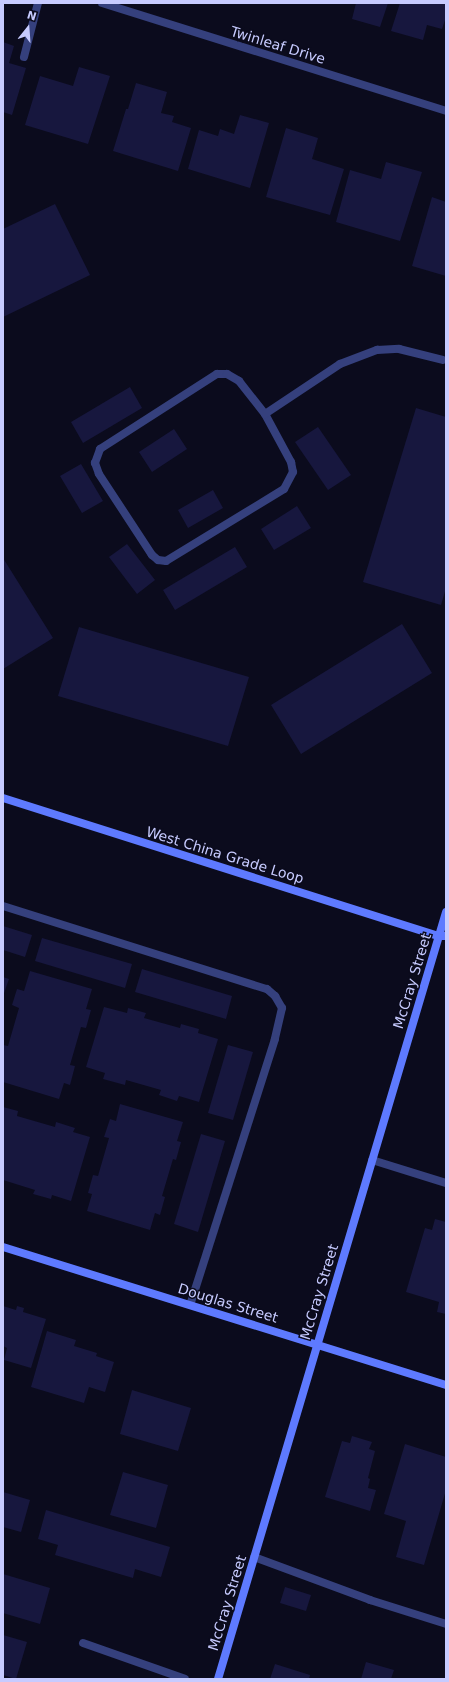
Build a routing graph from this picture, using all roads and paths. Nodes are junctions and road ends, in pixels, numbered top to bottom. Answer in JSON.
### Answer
{"nodes":[{"id":1,"x":38,"y":3,"type":"edge"},
{"id":2,"x":102,"y":3,"type":"edge"},
{"id":3,"x":24,"y":57,"type":"dead end"},
{"id":4,"x":446,"y":111,"type":"edge"},
{"id":5,"x":445,"y":360,"type":"edge"},
{"id":6,"x":265,"y":414,"type":"junction"},
{"id":7,"x":3,"y":798,"type":"edge"},
{"id":8,"x":3,"y":906,"type":"edge"},
{"id":9,"x":446,"y":912,"type":"edge"},
{"id":10,"x":442,"y":936,"type":"edge"},
{"id":11,"x":446,"y":942,"type":"edge"},
{"id":12,"x":372,"y":1160,"type":"junction"},
{"id":13,"x":446,"y":1183,"type":"edge"},
{"id":14,"x":3,"y":1247,"type":"edge"},
{"id":15,"x":190,"y":1305,"type":"junction"},
{"id":16,"x":317,"y":1344,"type":"junction"},
{"id":17,"x":446,"y":1384,"type":"edge"},
{"id":18,"x":254,"y":1557,"type":"junction"},
{"id":19,"x":446,"y":1624,"type":"edge"},
{"id":20,"x":83,"y":1643,"type":"dead end"},
{"id":21,"x":185,"y":1679,"type":"edge"},
{"id":22,"x":218,"y":1679,"type":"edge"}],
"edges":[{"from":1,"to":3,"type":"street"},
{"from":2,"to":4,"type":"street","name":"Twinleaf Drive"},
{"from":5,"to":6,"type":"street"},
{"from":6,"to":6,"type":"street"},
{"from":7,"to":10,"type":"street","name":"West China Grade Loop"},
{"from":8,"to":15,"type":"street"},
{"from":9,"to":10,"type":"street","name":"McCray Street"},
{"from":10,"to":11,"type":"street","name":"West China Grade Loop"},
{"from":10,"to":12,"type":"street","name":"McCray Street"},
{"from":12,"to":13,"type":"street"},
{"from":12,"to":16,"type":"street","name":"McCray Street"},
{"from":14,"to":15,"type":"street","name":"Douglas Street"},
{"from":15,"to":16,"type":"street","name":"Douglas Street"},
{"from":16,"to":17,"type":"street","name":"Douglas Street"},
{"from":16,"to":18,"type":"street","name":"McCray Street"},
{"from":18,"to":19,"type":"street"},
{"from":18,"to":22,"type":"street","name":"McCray Street"},
{"from":20,"to":21,"type":"street"}]}
